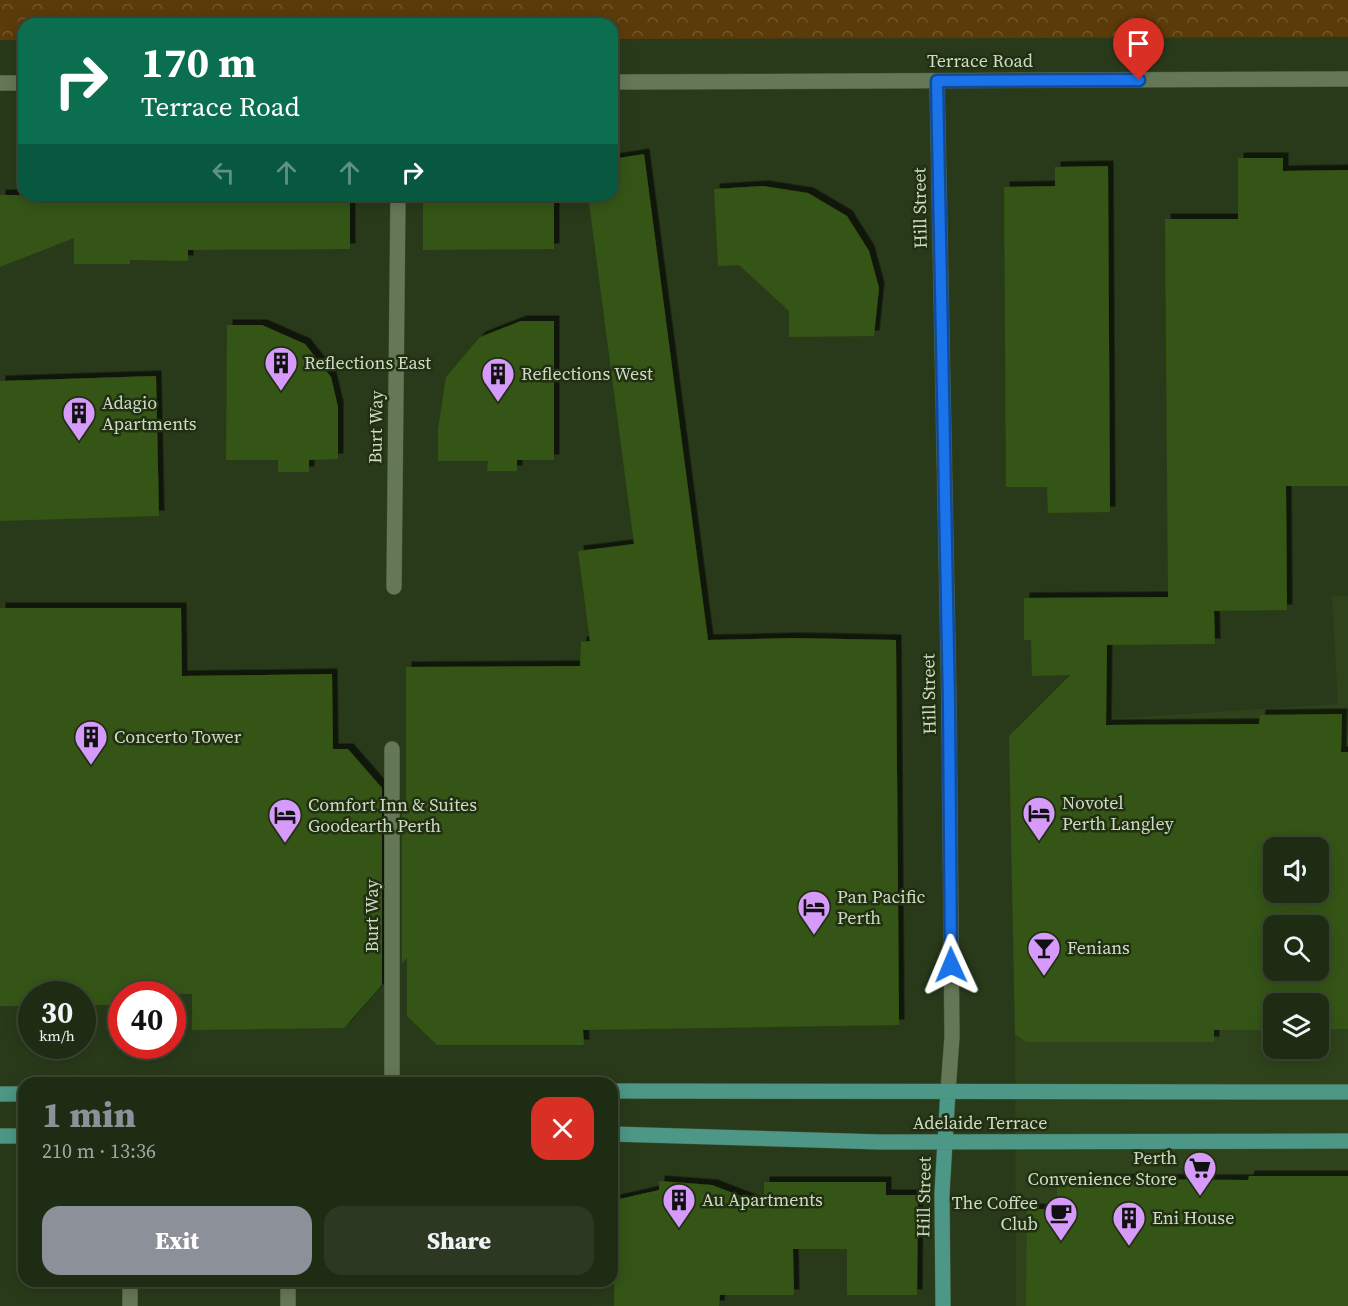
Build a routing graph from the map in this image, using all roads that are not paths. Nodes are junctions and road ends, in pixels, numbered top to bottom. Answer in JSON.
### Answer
{"nodes":[{"id":1,"x":1348,"y":79,"type":"edge"},
{"id":2,"x":937,"y":81,"type":"junction"},
{"id":3,"x":618,"y":82,"type":"edge"},
{"id":4,"x":0,"y":83,"type":"edge"},
{"id":5,"x":18,"y":83,"type":"edge"},
{"id":6,"x":398,"y":201,"type":"edge"},
{"id":7,"x":393,"y":586,"type":"dead end"},
{"id":8,"x":392,"y":749,"type":"dead end"},
{"id":9,"x":392,"y":1077,"type":"edge"},
{"id":10,"x":618,"y":1091,"type":"edge"},
{"id":11,"x":948,"y":1091,"type":"junction"},
{"id":12,"x":1348,"y":1092,"type":"edge"},
{"id":13,"x":0,"y":1094,"type":"edge"},
{"id":14,"x":18,"y":1094,"type":"edge"},
{"id":15,"x":618,"y":1134,"type":"edge"},
{"id":16,"x":0,"y":1136,"type":"edge"},
{"id":17,"x":18,"y":1136,"type":"edge"},
{"id":18,"x":1348,"y":1141,"type":"edge"},
{"id":19,"x":945,"y":1142,"type":"junction"},
{"id":20,"x":130,"y":1287,"type":"edge"},
{"id":21,"x":288,"y":1287,"type":"edge"},
{"id":22,"x":130,"y":1306,"type":"edge"},
{"id":23,"x":288,"y":1306,"type":"edge"},
{"id":24,"x":943,"y":1306,"type":"edge"}],
"edges":[{"from":1,"to":2,"type":"street","name":"Terrace Road"},
{"from":2,"to":3,"type":"street","name":"Terrace Road"},
{"from":2,"to":11,"type":"street","name":"Hill Street"},
{"from":4,"to":5,"type":"street"},
{"from":6,"to":7,"type":"street","name":"Burt Way"},
{"from":8,"to":9,"type":"street","name":"Burt Way"},
{"from":10,"to":11,"type":"main road","name":"Adelaide Terrace"},
{"from":11,"to":12,"type":"main road","name":"Adelaide Terrace"},
{"from":11,"to":19,"type":"main road","name":"Hill Street"},
{"from":13,"to":14,"type":"main road"},
{"from":15,"to":19,"type":"main road","name":"Adelaide Terrace"},
{"from":16,"to":17,"type":"main road"},
{"from":18,"to":19,"type":"main road","name":"Adelaide Terrace"},
{"from":19,"to":24,"type":"main road","name":"Hill Street"},
{"from":20,"to":22,"type":"street"},
{"from":21,"to":23,"type":"street"}]}
